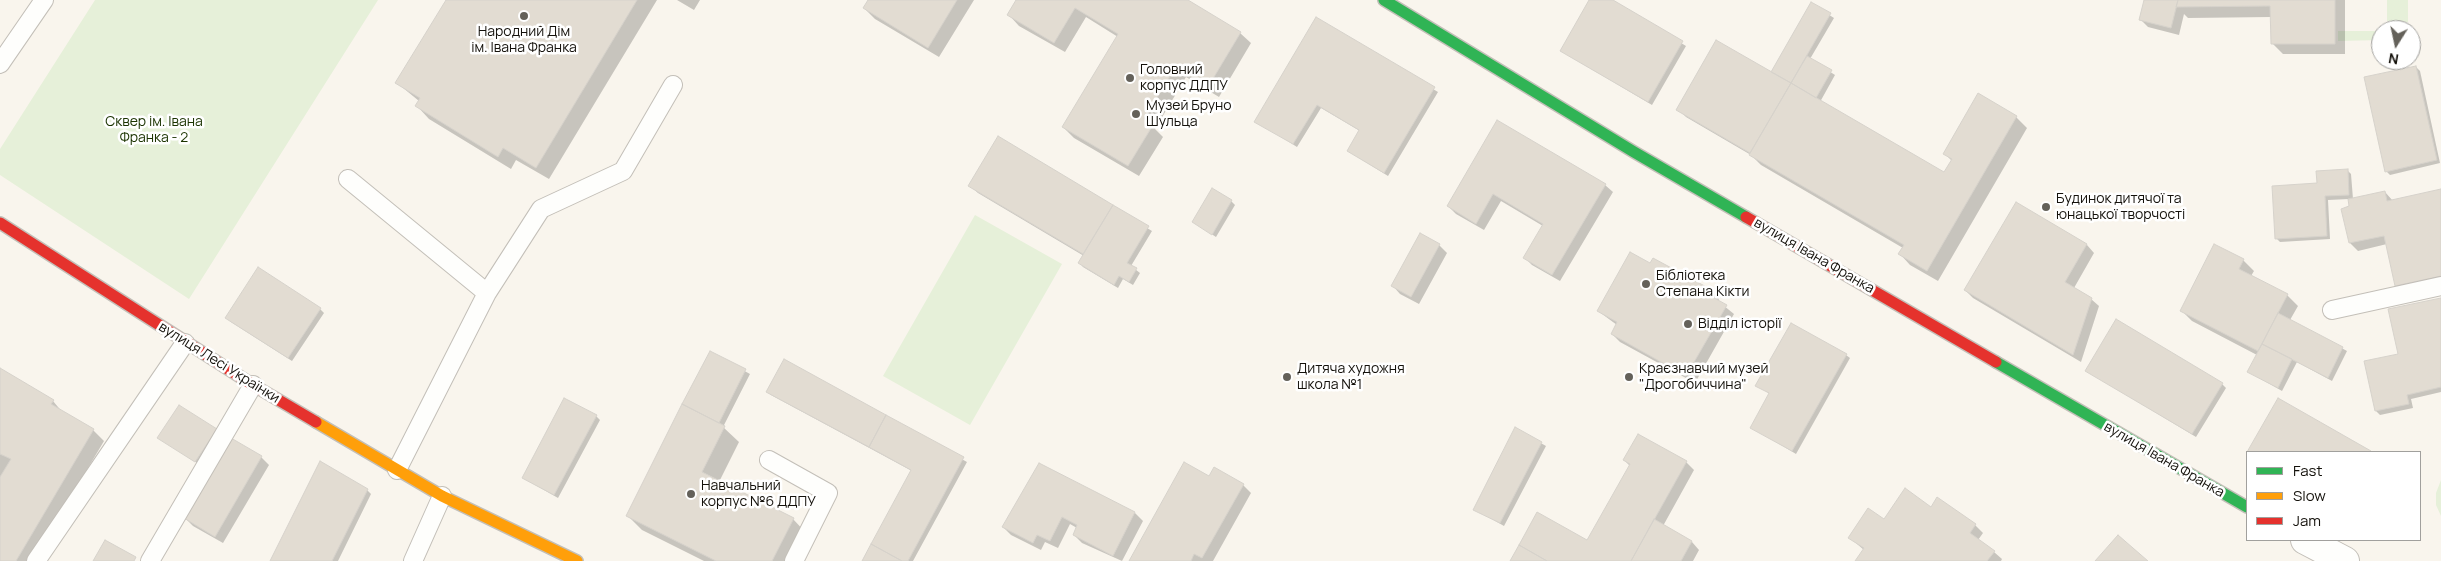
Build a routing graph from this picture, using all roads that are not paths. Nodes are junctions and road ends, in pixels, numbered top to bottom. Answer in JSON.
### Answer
{"nodes":[{"id":1,"x":44,"y":0,"type":"edge"},
{"id":2,"x":1384,"y":0,"type":"edge"},
{"id":3,"x":0,"y":64,"type":"edge"},
{"id":4,"x":673,"y":85,"type":"dead end"},
{"id":5,"x":348,"y":179,"type":"dead end"},
{"id":6,"x":0,"y":223,"type":"edge"},
{"id":7,"x":2441,"y":286,"type":"edge"},
{"id":8,"x":488,"y":292,"type":"junction"},
{"id":9,"x":2332,"y":310,"type":"dead end"},
{"id":10,"x":185,"y":343,"type":"junction"},
{"id":11,"x":253,"y":385,"type":"junction"},
{"id":12,"x":769,"y":460,"type":"dead end"},
{"id":13,"x":397,"y":470,"type":"junction"},
{"id":14,"x":442,"y":496,"type":"junction"},
{"id":15,"x":2246,"y":506,"type":"edge"},
{"id":16,"x":2307,"y":541,"type":"edge"},
{"id":17,"x":36,"y":561,"type":"edge"},
{"id":18,"x":150,"y":561,"type":"edge"},
{"id":19,"x":413,"y":561,"type":"edge"},
{"id":20,"x":577,"y":561,"type":"edge"},
{"id":21,"x":794,"y":561,"type":"edge"},
{"id":22,"x":2345,"y":561,"type":"edge"}],
"edges":[{"from":1,"to":3,"type":"lane"},
{"from":2,"to":15,"type":"street","name":"вулиця Івана Франка"},
{"from":4,"to":8,"type":"lane"},
{"from":5,"to":8,"type":"lane"},
{"from":6,"to":10,"type":"street","name":"вулиця Лесі Українки"},
{"from":7,"to":9,"type":"lane"},
{"from":8,"to":13,"type":"lane"},
{"from":10,"to":11,"type":"street","name":"вулиця Лесі Українки"},
{"from":10,"to":17,"type":"lane"},
{"from":11,"to":13,"type":"street","name":"вулиця Лесі Українки"},
{"from":11,"to":18,"type":"lane"},
{"from":12,"to":21,"type":"lane"},
{"from":13,"to":14,"type":"street","name":"вулиця Лесі Українки"},
{"from":14,"to":19,"type":"lane"},
{"from":14,"to":20,"type":"street","name":"вулиця Лесі Українки"},
{"from":16,"to":22,"type":"street"}]}
